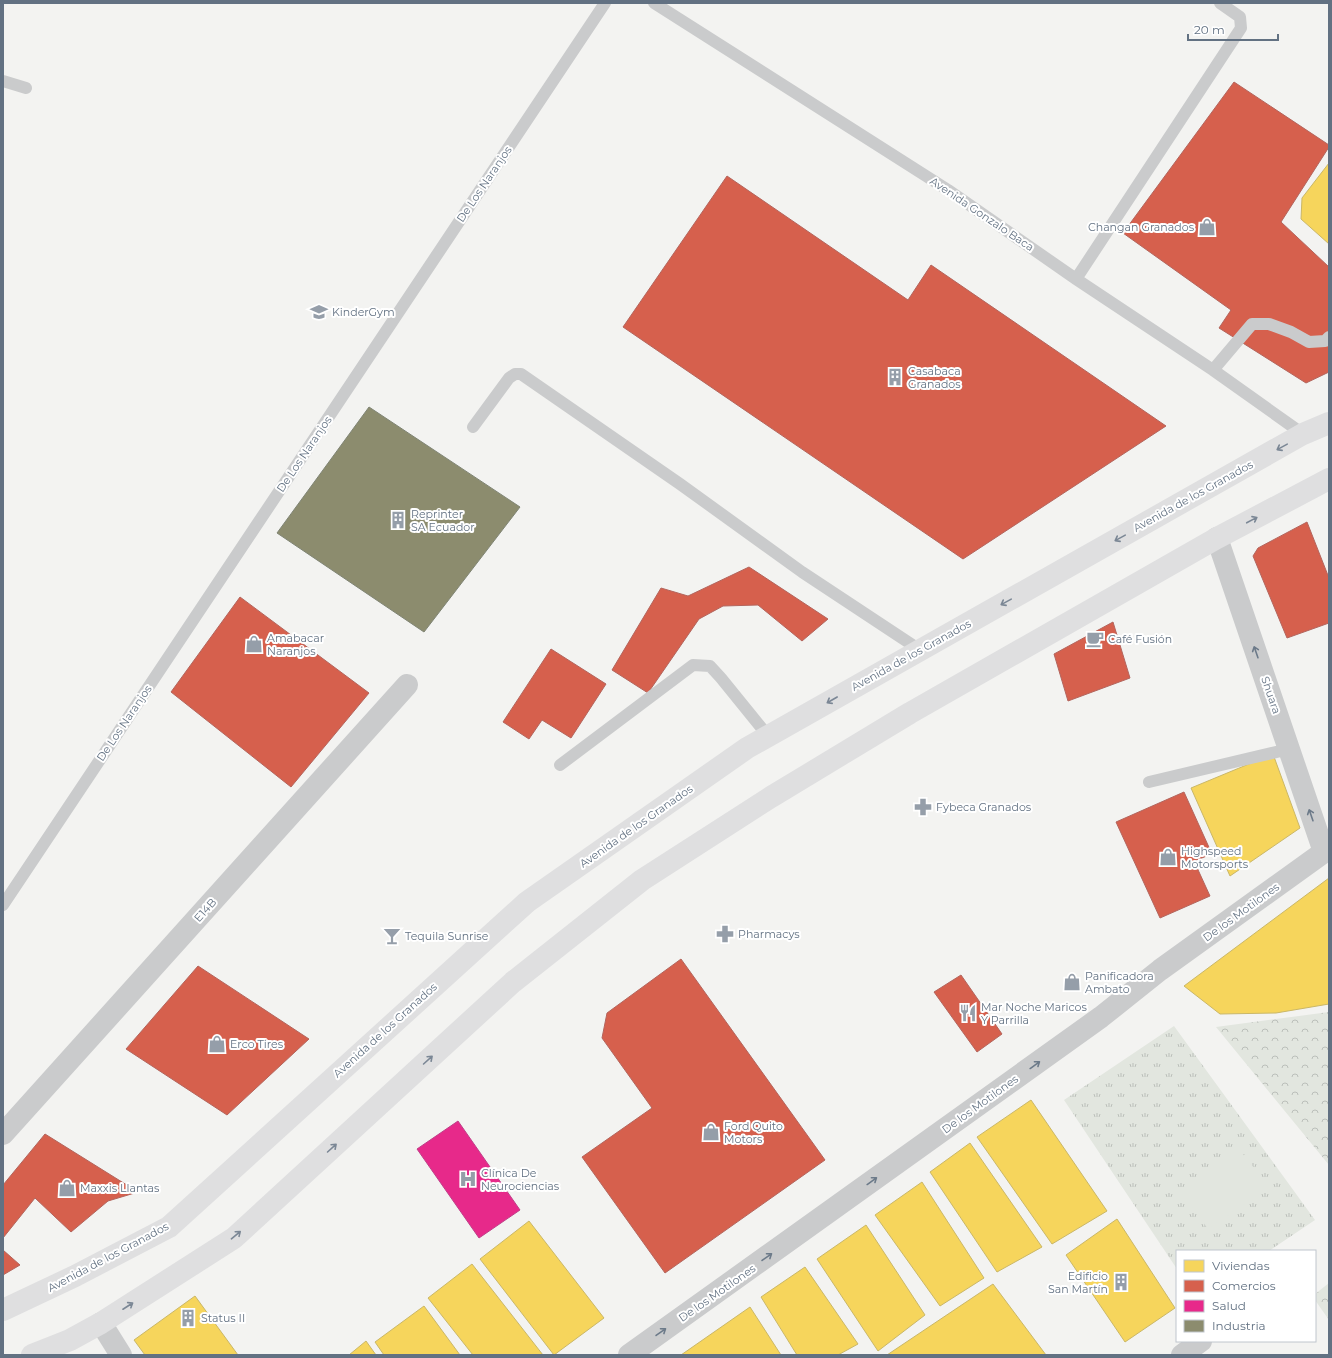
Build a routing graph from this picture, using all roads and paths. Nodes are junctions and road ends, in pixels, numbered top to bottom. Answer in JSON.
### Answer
{"nodes":[{"id":1,"x":605,"y":3,"type":"edge"},
{"id":2,"x":654,"y":3,"type":"edge"},
{"id":3,"x":1220,"y":3,"type":"edge"},
{"id":4,"x":3,"y":81,"type":"edge"},
{"id":5,"x":26,"y":88,"type":"dead end"},
{"id":6,"x":1076,"y":279,"type":"junction"},
{"id":7,"x":1329,"y":337,"type":"edge"},
{"id":8,"x":1213,"y":370,"type":"junction"},
{"id":9,"x":1329,"y":423,"type":"edge"},
{"id":10,"x":473,"y":427,"type":"dead end"},
{"id":11,"x":1304,"y":434,"type":"junction"},
{"id":12,"x":1329,"y":479,"type":"edge"},
{"id":13,"x":1217,"y":538,"type":"junction"},
{"id":14,"x":920,"y":650,"type":"junction"},
{"id":15,"x":407,"y":685,"type":"dead end"},
{"id":16,"x":768,"y":736,"type":"junction"},
{"id":17,"x":1289,"y":749,"type":"junction"},
{"id":18,"x":560,"y":765,"type":"dead end"},
{"id":19,"x":1149,"y":782,"type":"dead end"},
{"id":20,"x":1326,"y":851,"type":"edge"},
{"id":21,"x":3,"y":904,"type":"edge"},
{"id":22,"x":3,"y":1134,"type":"edge"},
{"id":23,"x":3,"y":1310,"type":"edge"},
{"id":24,"x":101,"y":1323,"type":"junction"},
{"id":25,"x":1200,"y":1342,"type":"edge"},
{"id":26,"x":64,"y":1347,"type":"edge"},
{"id":27,"x":32,"y":1355,"type":"edge"},
{"id":28,"x":121,"y":1355,"type":"edge"},
{"id":29,"x":629,"y":1355,"type":"edge"},
{"id":30,"x":1182,"y":1355,"type":"edge"}],
"edges":[{"from":1,"to":21,"type":"lane","name":"De Los Naranjos"},
{"from":2,"to":6,"type":"lane","name":"Avenida Gonzalo Baca"},
{"from":3,"to":6,"type":"lane"},
{"from":4,"to":5,"type":"lane"},
{"from":6,"to":8,"type":"lane","name":"Avenida Gonzalo Baca"},
{"from":7,"to":8,"type":"lane"},
{"from":8,"to":11,"type":"lane","name":"Avenida Gonzalo Baca"},
{"from":9,"to":11,"type":"main road","name":"Avenida de los Granados"},
{"from":10,"to":14,"type":"lane"},
{"from":11,"to":14,"type":"main road","name":"Avenida de los Granados","one_way":true},
{"from":13,"to":12,"type":"main road","one_way":true},
{"from":17,"to":13,"type":"street","name":"Shuara","one_way":true},
{"from":24,"to":13,"type":"main road","one_way":true},
{"from":14,"to":16,"type":"main road","name":"Avenida de los Granados","one_way":true},
{"from":15,"to":22,"type":"street","name":"E14B"},
{"from":16,"to":18,"type":"lane"},
{"from":16,"to":23,"type":"main road","name":"Avenida de los Granados"},
{"from":17,"to":19,"type":"lane"},
{"from":20,"to":17,"type":"street","name":"Shuara","one_way":true},
{"from":29,"to":20,"type":"street","name":"De los Motilones","one_way":true},
{"from":24,"to":26,"type":"main road"},
{"from":24,"to":28,"type":"street"},
{"from":25,"to":30,"type":"street"},
{"from":26,"to":27,"type":"main road"}]}
